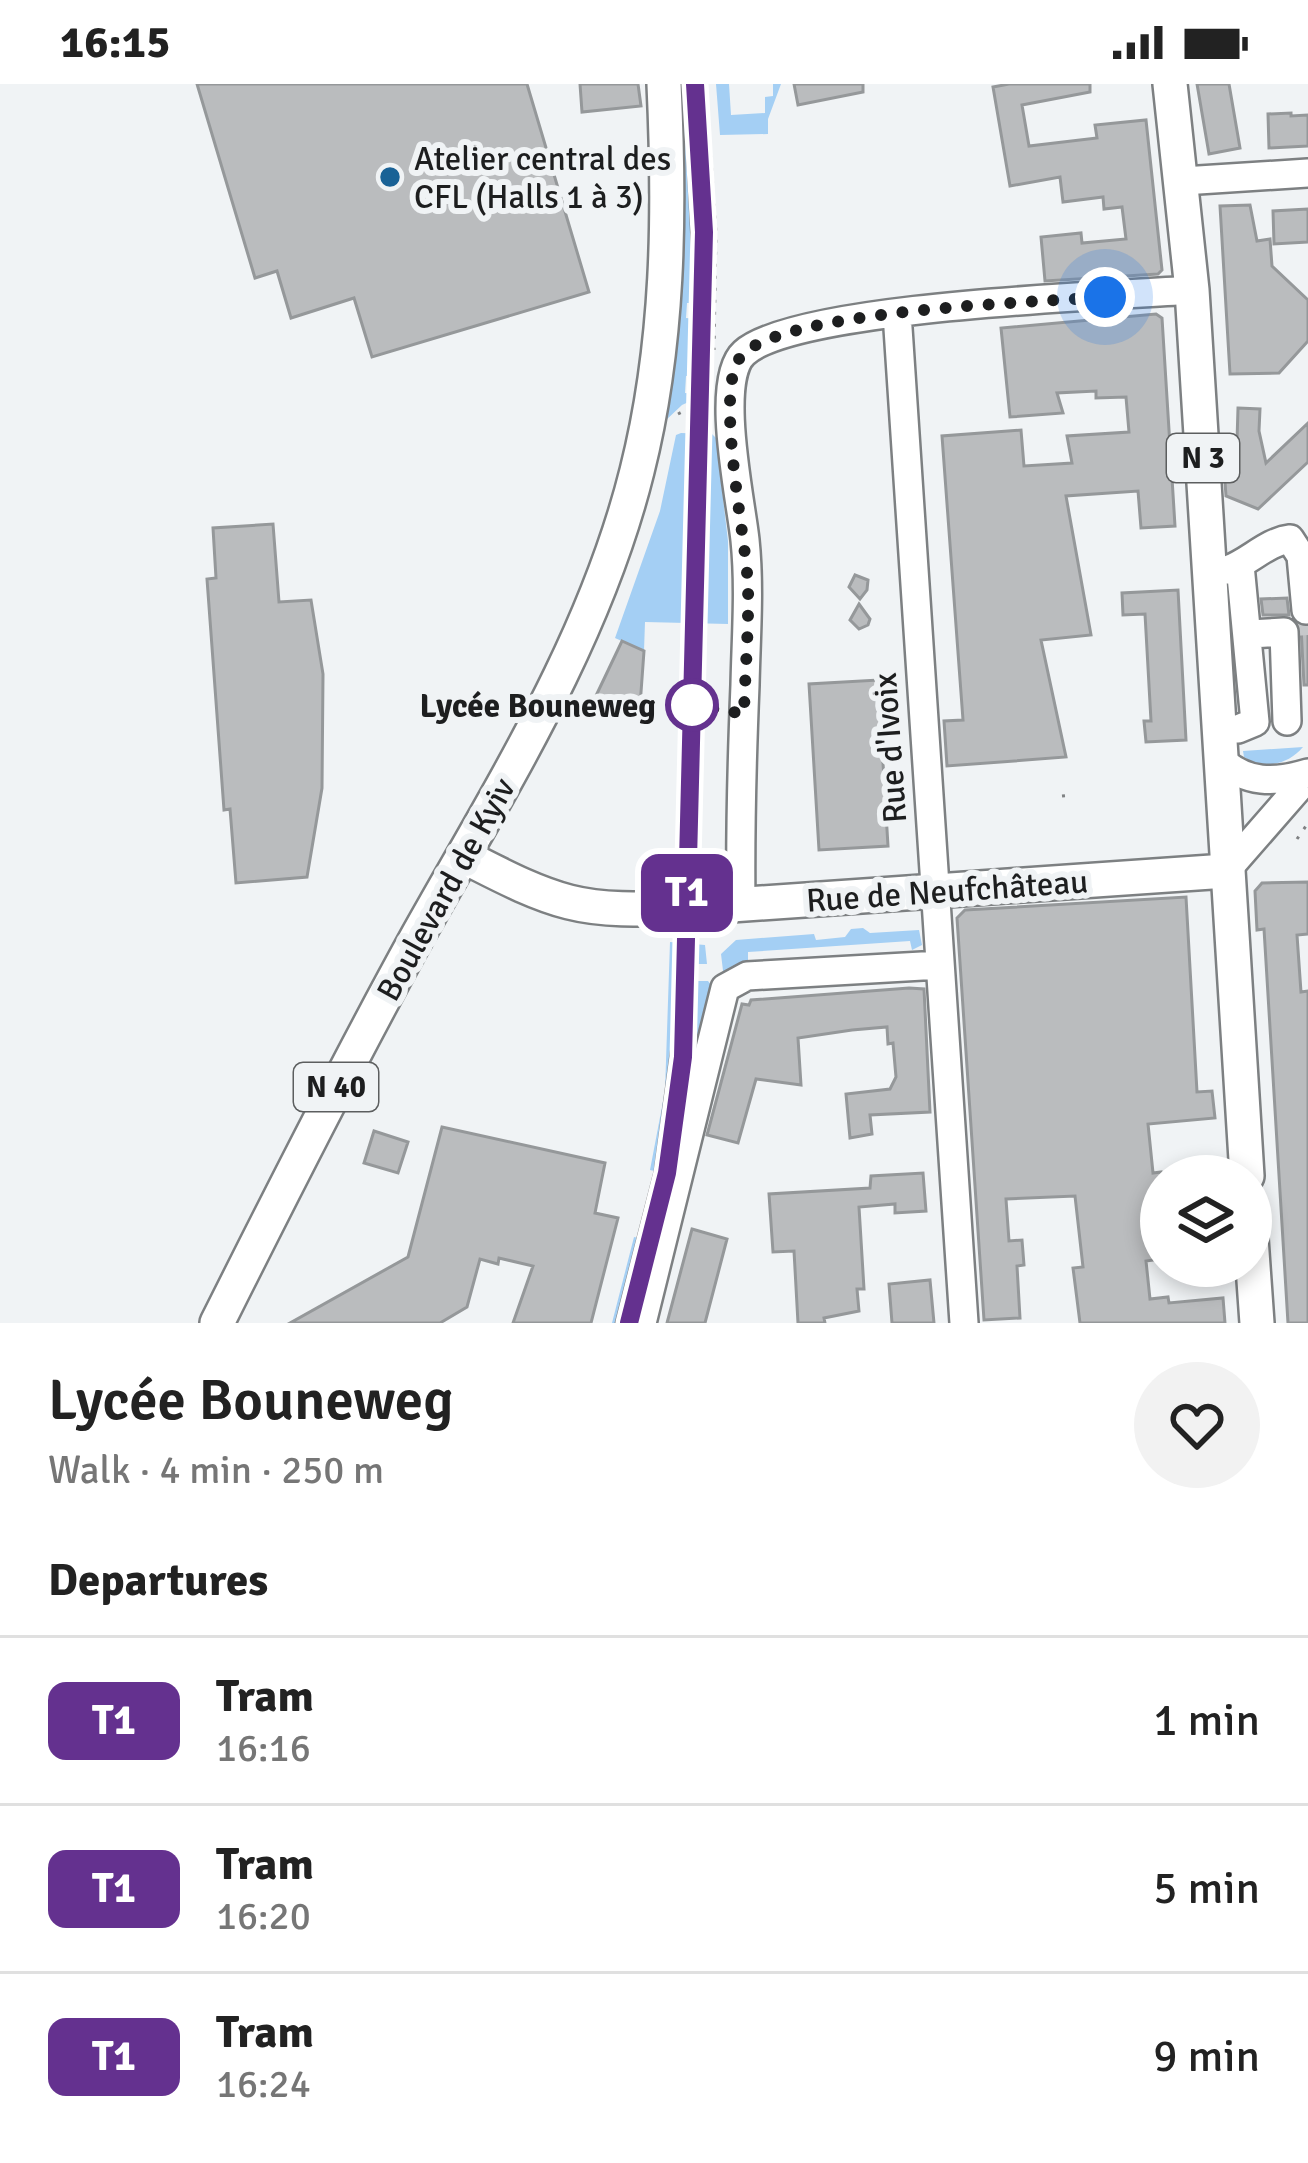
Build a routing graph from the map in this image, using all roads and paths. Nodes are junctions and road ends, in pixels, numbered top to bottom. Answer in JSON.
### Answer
{"nodes":[{"id":1,"x":664,"y":84,"type":"edge"},
{"id":2,"x":706,"y":84,"type":"edge"},
{"id":3,"x":1170,"y":84,"type":"edge"},
{"id":4,"x":1308,"y":173,"type":"edge"},
{"id":5,"x":1183,"y":181,"type":"junction"},
{"id":6,"x":1192,"y":290,"type":"junction"},
{"id":7,"x":897,"y":313,"type":"junction"},
{"id":8,"x":714,"y":360,"type":"dead end"},
{"id":9,"x":714,"y":388,"type":"dead end"},
{"id":10,"x":710,"y":397,"type":"dead end"},
{"id":11,"x":701,"y":403,"type":"dead end"},
{"id":12,"x":682,"y":412,"type":"dead end"},
{"id":13,"x":1226,"y":568,"type":"junction"},
{"id":14,"x":1306,"y":610,"type":"edge"},
{"id":15,"x":1250,"y":634,"type":"junction"},
{"id":16,"x":1298,"y":717,"type":"edge"},
{"id":17,"x":1255,"y":722,"type":"junction"},
{"id":18,"x":1219,"y":744,"type":"junction"},
{"id":19,"x":1308,"y":775,"type":"edge"},
{"id":20,"x":1072,"y":795,"type":"dead end"},
{"id":21,"x":1062,"y":796,"type":"dead end"},
{"id":22,"x":1308,"y":823,"type":"edge"},
{"id":23,"x":1308,"y":839,"type":"edge"},
{"id":24,"x":463,"y":856,"type":"junction"},
{"id":25,"x":1226,"y":872,"type":"junction"},
{"id":26,"x":935,"y":891,"type":"junction"},
{"id":27,"x":741,"y":904,"type":"junction"},
{"id":28,"x":940,"y":965,"type":"junction"},
{"id":29,"x":1246,"y":1155,"type":"edge"},
{"id":30,"x":1254,"y":1287,"type":"edge"},
{"id":31,"x":217,"y":1323,"type":"edge"},
{"id":32,"x":642,"y":1323,"type":"edge"},
{"id":33,"x":964,"y":1323,"type":"edge"},
{"id":34,"x":1257,"y":1323,"type":"edge"}],
"edges":[{"from":1,"to":24,"type":"main road","name":"Boulevard de Kyiv","number":"N 40"},
{"from":2,"to":8,"type":"path"},
{"from":3,"to":5,"type":"main road","number":"N 3"},
{"from":4,"to":5,"type":"street"},
{"from":5,"to":6,"type":"main road","number":"N 3"},
{"from":6,"to":7,"type":"street"},
{"from":6,"to":13,"type":"main road","number":"N 3"},
{"from":7,"to":26,"type":"street","name":"Rue d'Ivoix"},
{"from":7,"to":27,"type":"street"},
{"from":9,"to":10,"type":"path"},
{"from":11,"to":12,"type":"path"},
{"from":13,"to":14,"type":"street"},
{"from":13,"to":15,"type":"street"},
{"from":13,"to":18,"type":"main road","number":"N 3"},
{"from":15,"to":16,"type":"street"},
{"from":15,"to":17,"type":"street"},
{"from":16,"to":17,"type":"street"},
{"from":17,"to":18,"type":"street"},
{"from":18,"to":19,"type":"street"},
{"from":18,"to":25,"type":"main road","number":"N 3"},
{"from":19,"to":25,"type":"street"},
{"from":20,"to":21,"type":"path"},
{"from":22,"to":23,"type":"path"},
{"from":24,"to":27,"type":"main road","name":"Rue de Neufchâteau"},
{"from":24,"to":31,"type":"main road","name":"Boulevard de Kyiv","number":"N 40"},
{"from":25,"to":26,"type":"main road","name":"Rue de Neufchâteau"},
{"from":25,"to":29,"type":"main road","number":"N 3"},
{"from":26,"to":27,"type":"main road","name":"Rue de Neufchâteau"},
{"from":26,"to":28,"type":"street","name":"Rue d'Ivoix"},
{"from":28,"to":32,"type":"street"},
{"from":28,"to":33,"type":"street","name":"Rue d'Ivoix"},
{"from":30,"to":34,"type":"main road"}]}
